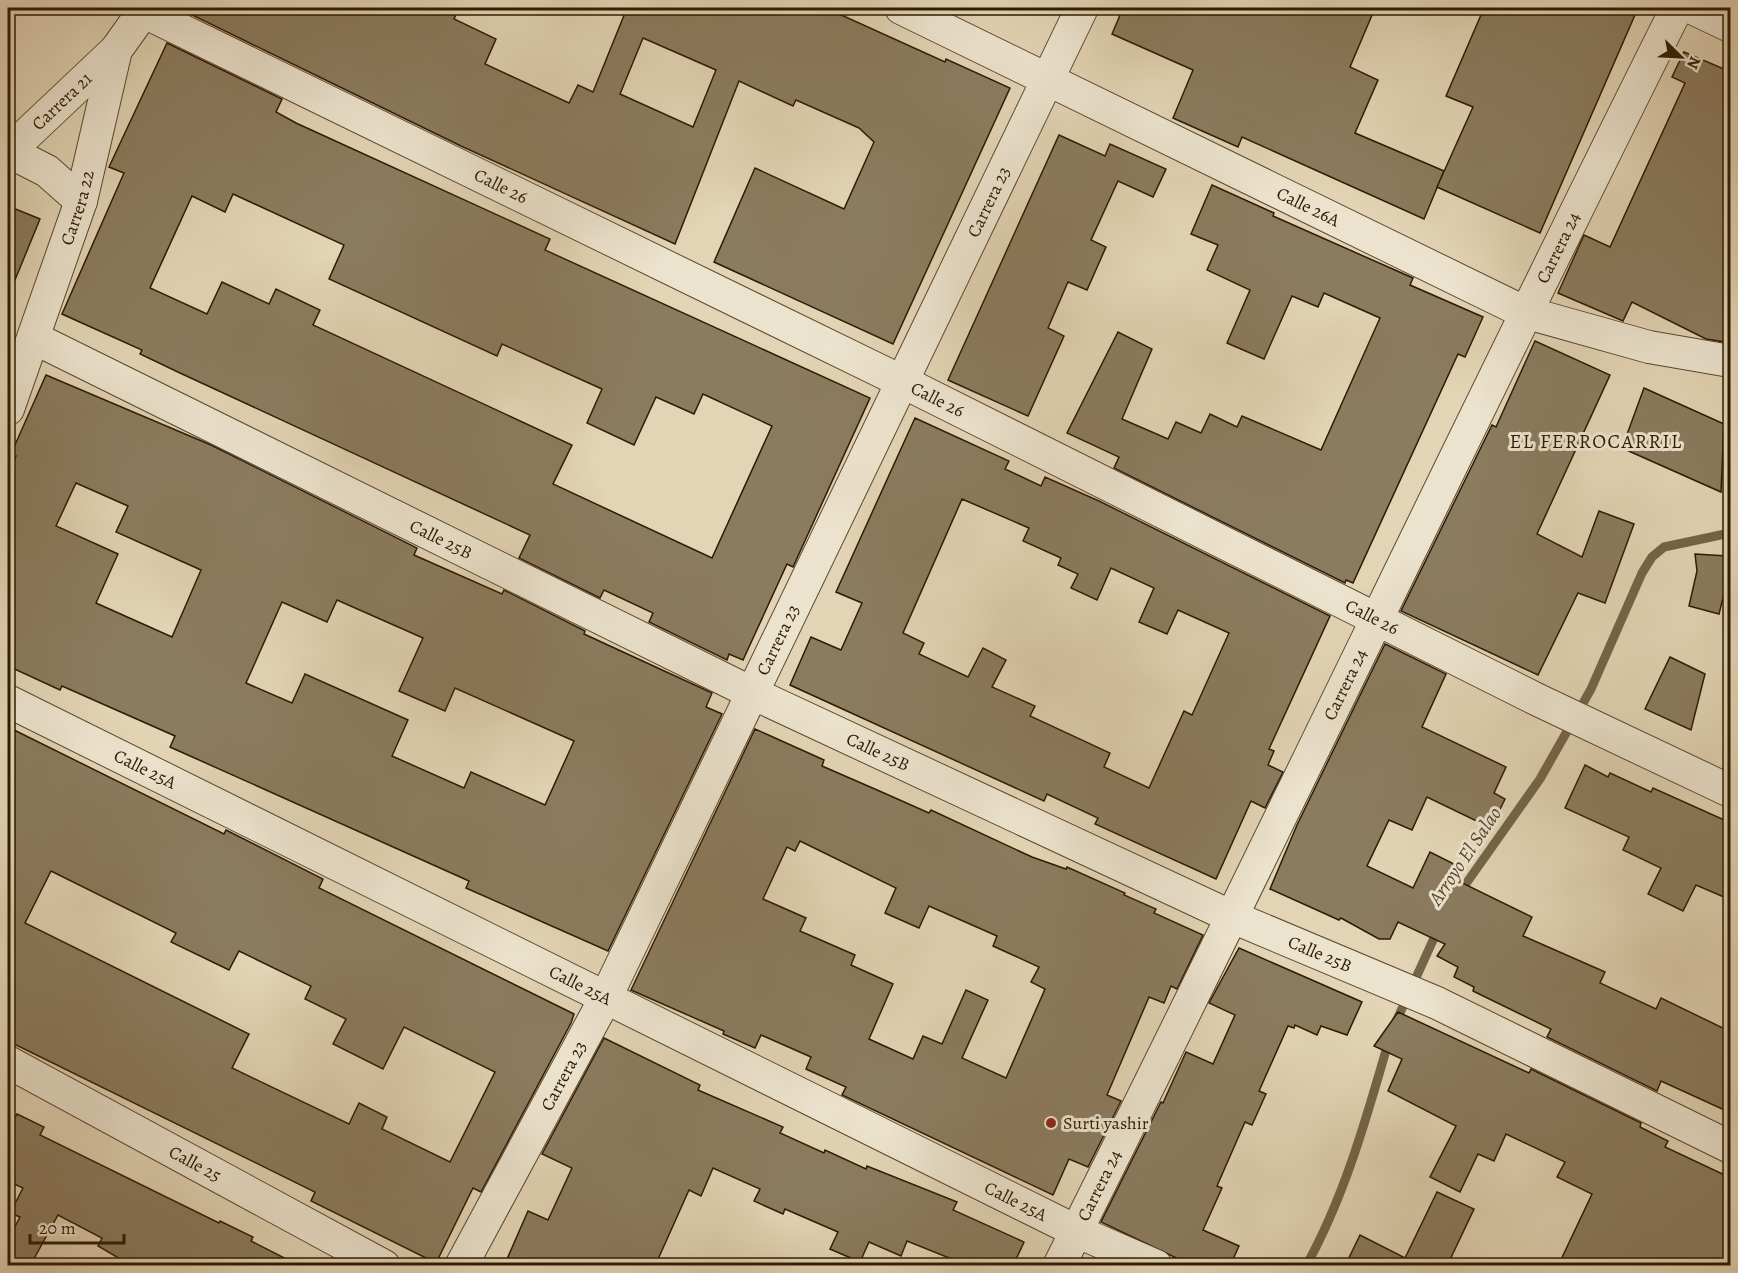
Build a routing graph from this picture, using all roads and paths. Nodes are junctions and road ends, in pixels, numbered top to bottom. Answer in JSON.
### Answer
{"nodes":[{"id":1,"x":901,"y":8,"type":"edge"},
{"id":2,"x":1082,"y":8,"type":"edge"},
{"id":3,"x":1677,"y":8,"type":"edge"},
{"id":4,"x":1692,"y":8,"type":"edge"},
{"id":5,"x":142,"y":9,"type":"edge"},
{"id":6,"x":1731,"y":26,"type":"edge"},
{"id":7,"x":116,"y":50,"type":"junction"},
{"id":8,"x":1046,"y":76,"type":"junction"},
{"id":9,"x":8,"y":152,"type":"edge"},
{"id":10,"x":81,"y":201,"type":"junction"},
{"id":11,"x":1524,"y":312,"type":"junction"},
{"id":12,"x":34,"y":338,"type":"junction"},
{"id":13,"x":1731,"y":362,"type":"edge"},
{"id":14,"x":903,"y":382,"type":"junction"},
{"id":15,"x":8,"y":409,"type":"edge"},
{"id":16,"x":1377,"y":620,"type":"junction"},
{"id":17,"x":752,"y":693,"type":"junction"},
{"id":18,"x":8,"y":701,"type":"edge"},
{"id":19,"x":1731,"y":791,"type":"edge"},
{"id":20,"x":1230,"y":916,"type":"junction"},
{"id":21,"x":606,"y":997,"type":"junction"},
{"id":22,"x":8,"y":1062,"type":"edge"},
{"id":23,"x":1731,"y":1147,"type":"edge"},
{"id":24,"x":1077,"y":1231,"type":"junction"},
{"id":25,"x":384,"y":1266,"type":"edge"},
{"id":26,"x":461,"y":1266,"type":"edge"},
{"id":27,"x":1059,"y":1266,"type":"edge"},
{"id":28,"x":1156,"y":1266,"type":"edge"}],
"edges":[{"from":1,"to":8,"type":"street","name":"Calle 26A"},
{"from":2,"to":8,"type":"street","name":"Carrera 23"},
{"from":3,"to":11,"type":"street","name":"Carrera 24"},
{"from":4,"to":6,"type":"street"},
{"from":5,"to":7,"type":"street","name":"Carrera 22"},
{"from":5,"to":14,"type":"street","name":"Calle 26"},
{"from":7,"to":9,"type":"street","name":"Carrera 21"},
{"from":7,"to":10,"type":"street","name":"Carrera 22"},
{"from":8,"to":11,"type":"street","name":"Calle 26A"},
{"from":8,"to":14,"type":"street","name":"Carrera 23"},
{"from":9,"to":10,"type":"street"},
{"from":10,"to":12,"type":"street","name":"Carrera 22"},
{"from":11,"to":13,"type":"street","name":"Calle 26A"},
{"from":11,"to":16,"type":"street","name":"Carrera 24"},
{"from":12,"to":15,"type":"street","name":"Carrera 22"},
{"from":12,"to":17,"type":"street","name":"Calle 25B"},
{"from":14,"to":16,"type":"street","name":"Calle 26"},
{"from":14,"to":17,"type":"street","name":"Carrera 23"},
{"from":16,"to":19,"type":"street","name":"Calle 26"},
{"from":16,"to":20,"type":"street","name":"Carrera 24"},
{"from":17,"to":20,"type":"street","name":"Calle 25B"},
{"from":17,"to":21,"type":"street","name":"Carrera 23"},
{"from":18,"to":21,"type":"street","name":"Calle 25A"},
{"from":20,"to":23,"type":"street","name":"Calle 25B"},
{"from":20,"to":24,"type":"street","name":"Carrera 24"},
{"from":21,"to":24,"type":"street","name":"Calle 25A"},
{"from":21,"to":26,"type":"street","name":"Carrera 23"},
{"from":22,"to":25,"type":"street","name":"Calle 25"},
{"from":24,"to":27,"type":"street","name":"Carrera 24"},
{"from":24,"to":28,"type":"street","name":"Calle 25A"}]}
